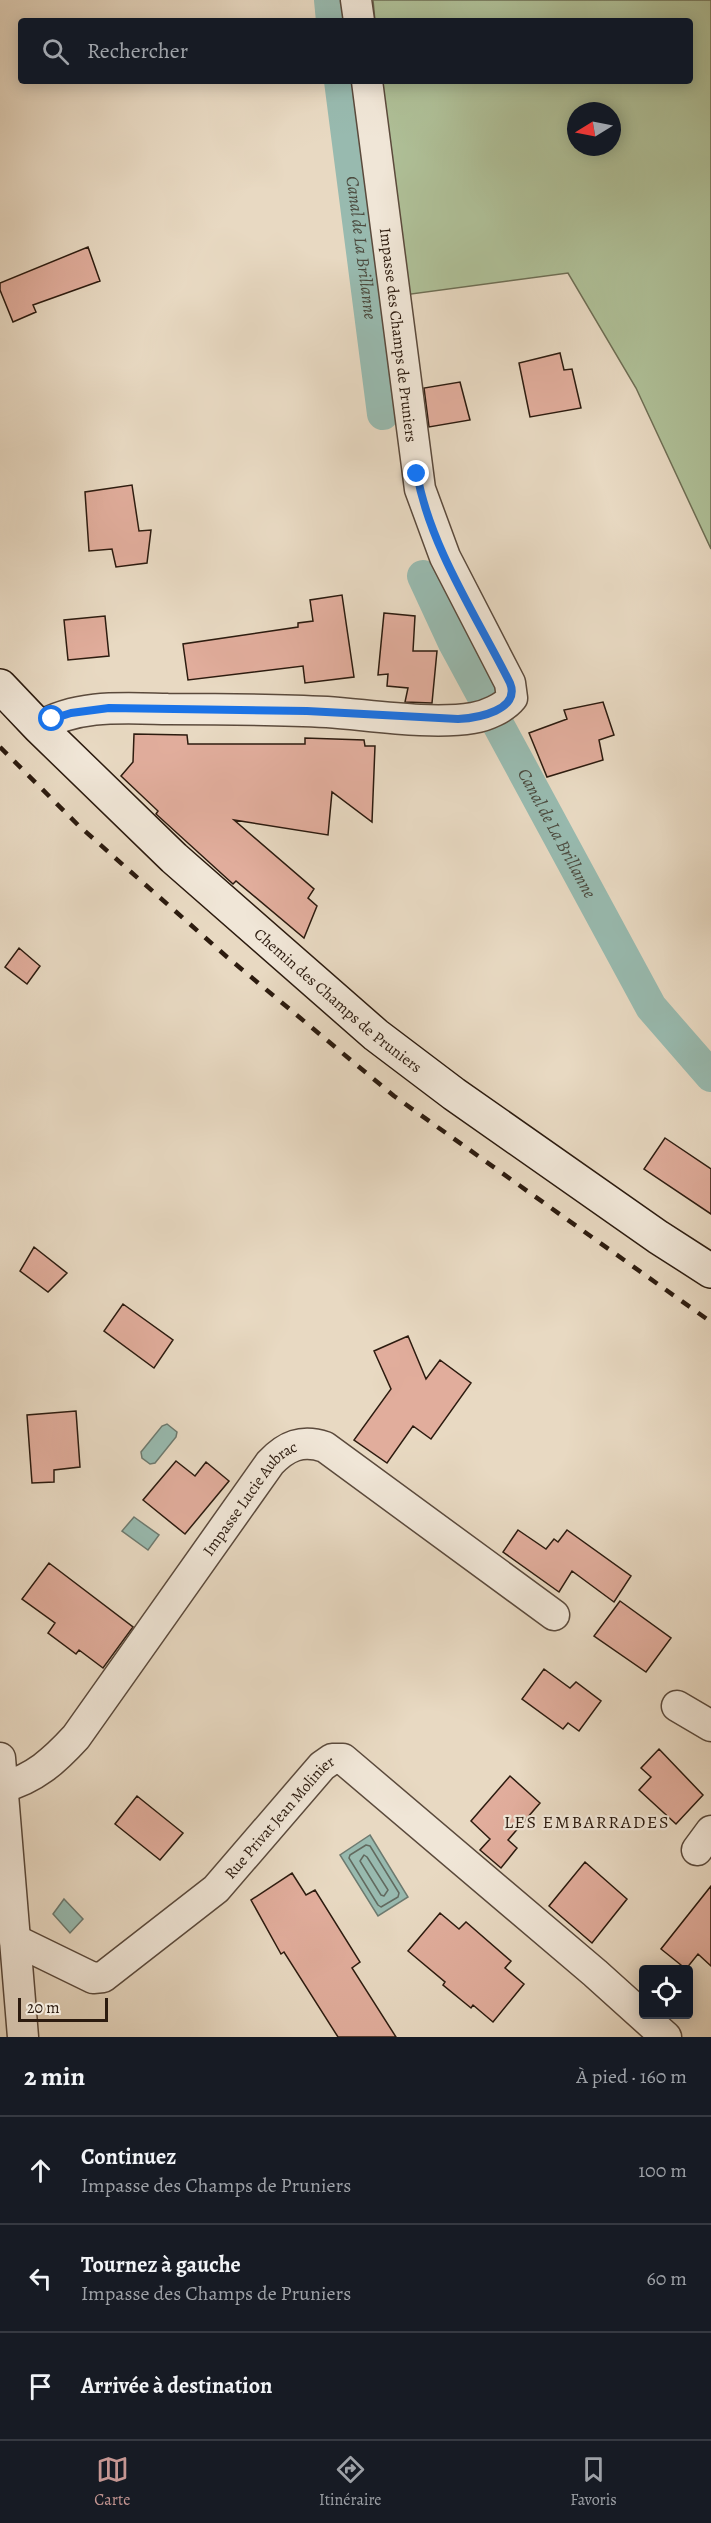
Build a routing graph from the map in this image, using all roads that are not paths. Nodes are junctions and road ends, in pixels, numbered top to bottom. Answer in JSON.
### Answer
{"nodes":[{"id":1,"x":357,"y":0,"type":"edge"},
{"id":2,"x":359,"y":18,"type":"edge"},
{"id":3,"x":367,"y":84,"type":"edge"},
{"id":4,"x":0,"y":686,"type":"edge"},
{"id":5,"x":39,"y":727,"type":"junction"},
{"id":6,"x":711,"y":1271,"type":"edge"},
{"id":7,"x":554,"y":1616,"type":"dead end"},
{"id":8,"x":677,"y":1706,"type":"dead end"},
{"id":9,"x":711,"y":1726,"type":"edge"},
{"id":10,"x":1,"y":1772,"type":"edge"},
{"id":11,"x":15,"y":1940,"type":"junction"},
{"id":12,"x":23,"y":2037,"type":"edge"},
{"id":13,"x":666,"y":2037,"type":"edge"}],
"edges":[{"from":1,"to":2,"type":"street"},
{"from":3,"to":5,"type":"street","name":"Impasse des Champs de Pruniers"},
{"from":4,"to":5,"type":"street","name":"Chemin des Champs de Pruniers"},
{"from":5,"to":6,"type":"street","name":"Chemin des Champs de Pruniers"},
{"from":7,"to":10,"type":"street","name":"Impasse Lucie Aubrac"},
{"from":8,"to":9,"type":"street"},
{"from":10,"to":11,"type":"street"},
{"from":11,"to":12,"type":"street"},
{"from":11,"to":13,"type":"street","name":"Rue Privat Jean Molinier"}]}
